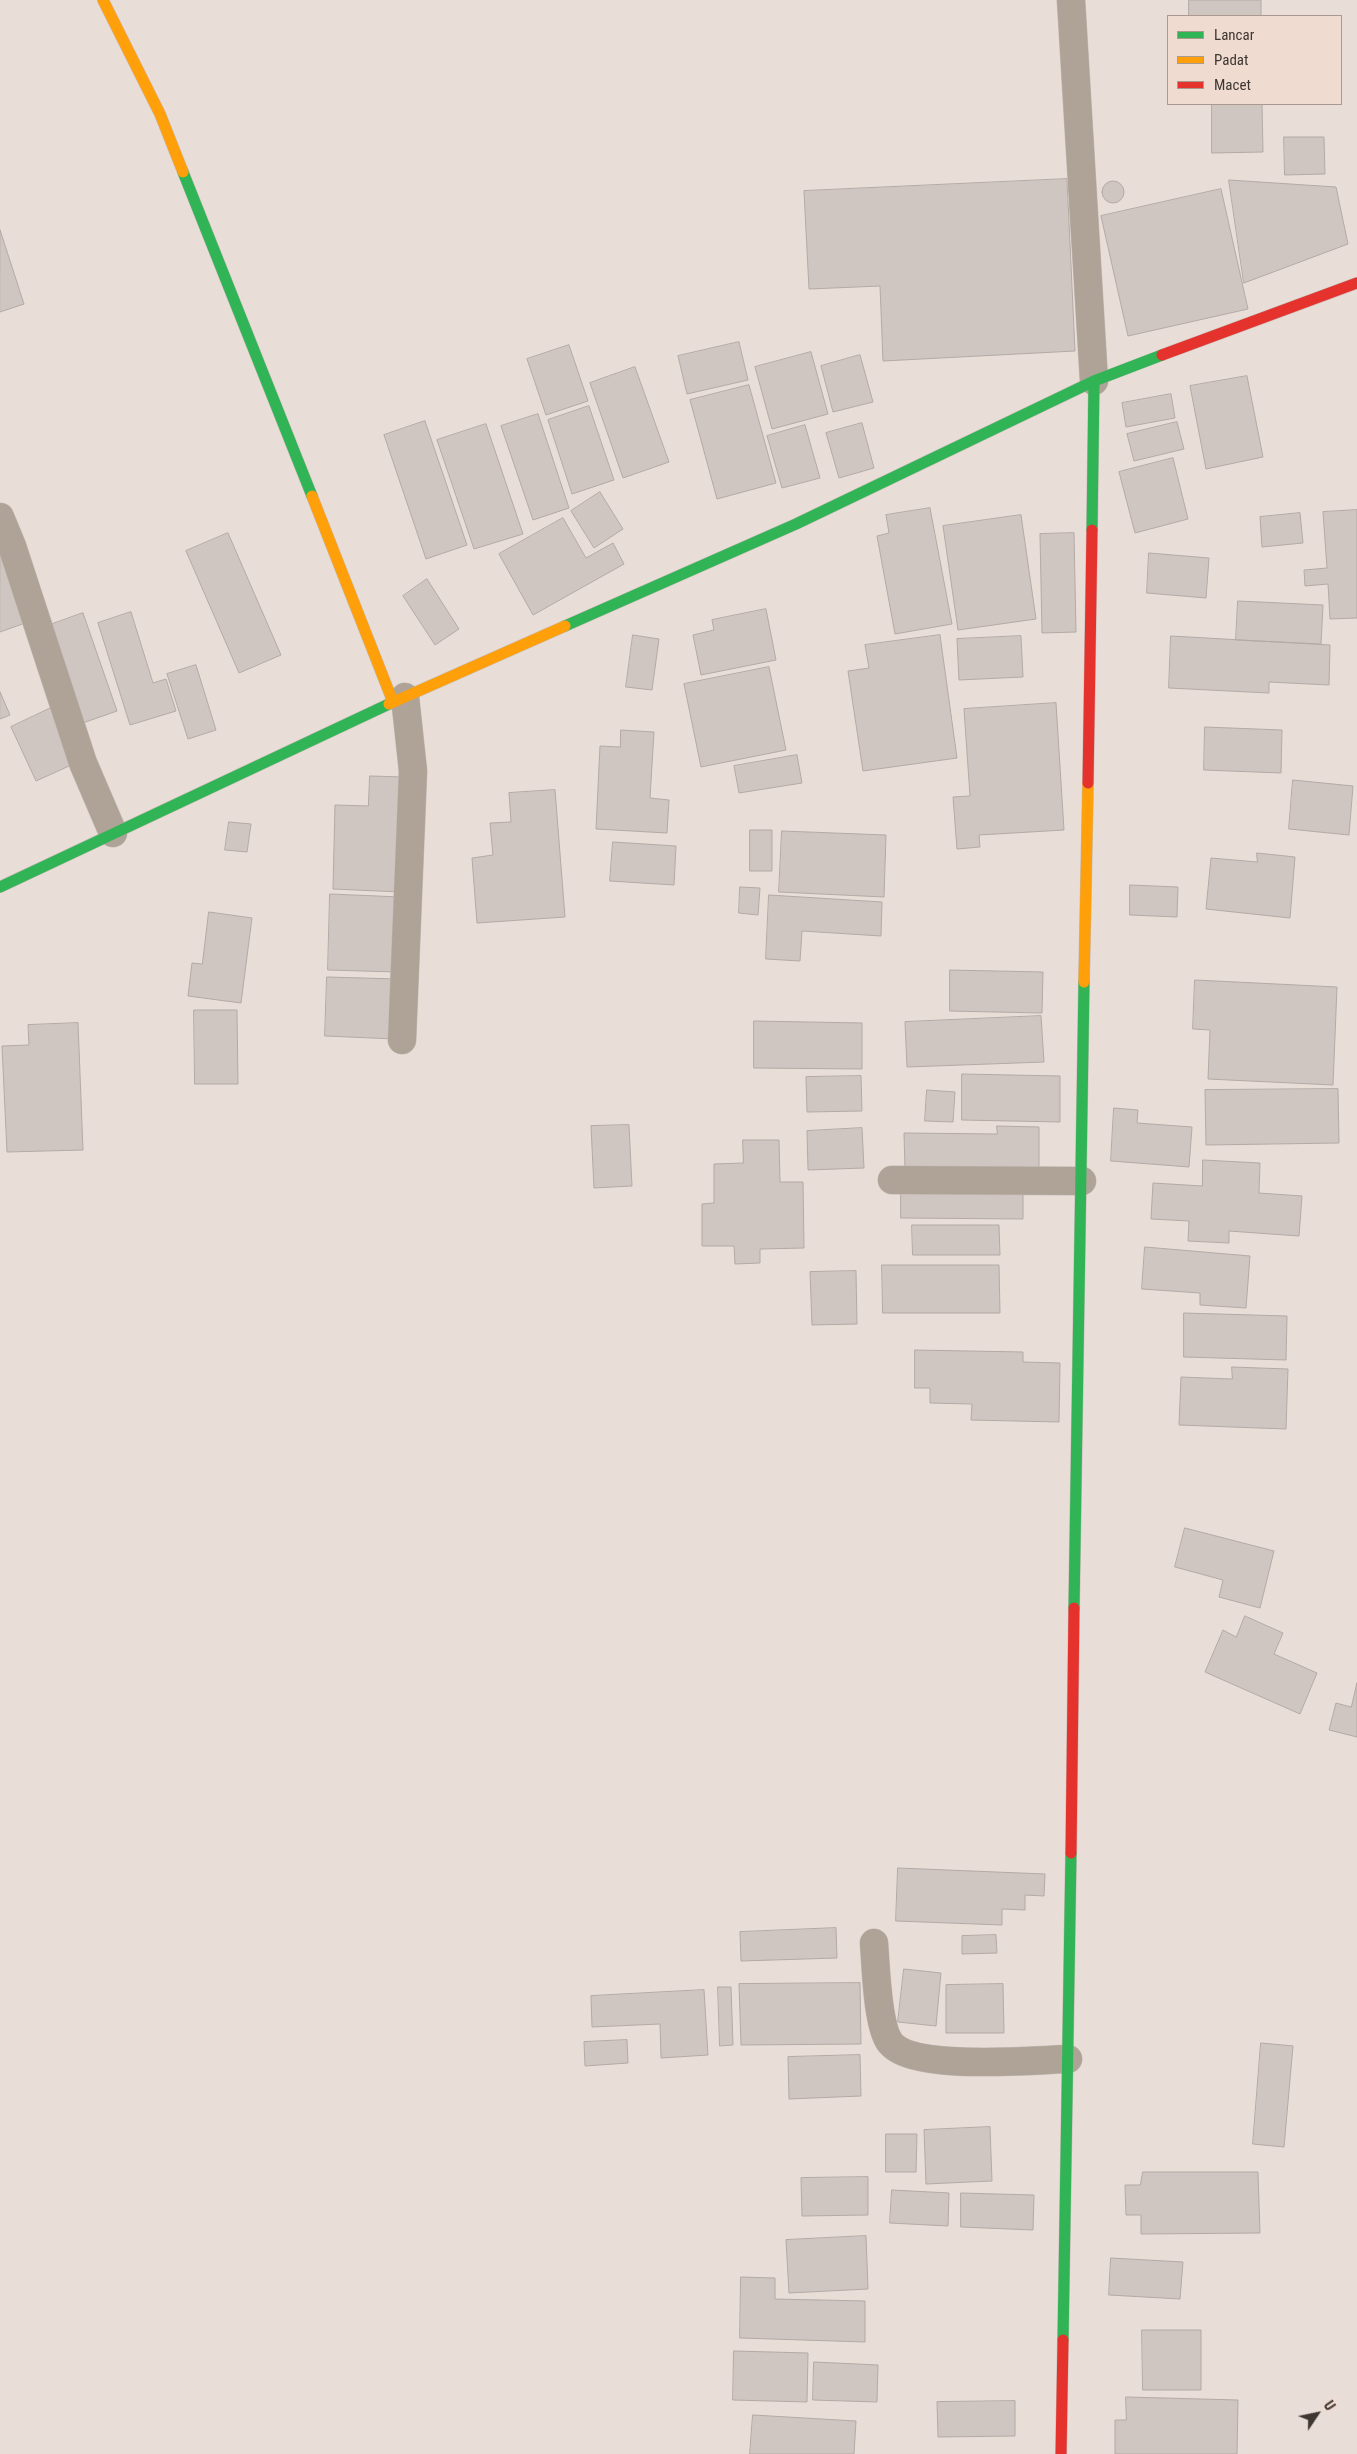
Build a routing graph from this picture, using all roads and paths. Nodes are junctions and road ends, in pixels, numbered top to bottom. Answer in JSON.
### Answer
{"nodes":[{"id":1,"x":103,"y":0,"type":"edge"},
{"id":2,"x":1071,"y":0,"type":"edge"},
{"id":3,"x":1357,"y":284,"type":"edge"},
{"id":4,"x":1094,"y":381,"type":"junction"},
{"id":5,"x":0,"y":517,"type":"edge"},
{"id":6,"x":399,"y":700,"type":"junction"},
{"id":7,"x":113,"y":833,"type":"junction"},
{"id":8,"x":0,"y":887,"type":"edge"},
{"id":9,"x":402,"y":1040,"type":"dead end"},
{"id":10,"x":892,"y":1180,"type":"dead end"},
{"id":11,"x":1082,"y":1181,"type":"junction"},
{"id":12,"x":874,"y":1943,"type":"dead end"},
{"id":13,"x":1068,"y":2059,"type":"junction"},
{"id":14,"x":1061,"y":2454,"type":"edge"}],
"edges":[{"from":1,"to":6,"type":"street"},
{"from":2,"to":4,"type":"street"},
{"from":3,"to":4,"type":"street"},
{"from":4,"to":6,"type":"street"},
{"from":4,"to":11,"type":"street"},
{"from":5,"to":7,"type":"street"},
{"from":6,"to":7,"type":"street"},
{"from":6,"to":9,"type":"street"},
{"from":7,"to":8,"type":"street"},
{"from":10,"to":11,"type":"street"},
{"from":11,"to":13,"type":"street"},
{"from":12,"to":13,"type":"street"},
{"from":13,"to":14,"type":"street"}]}
